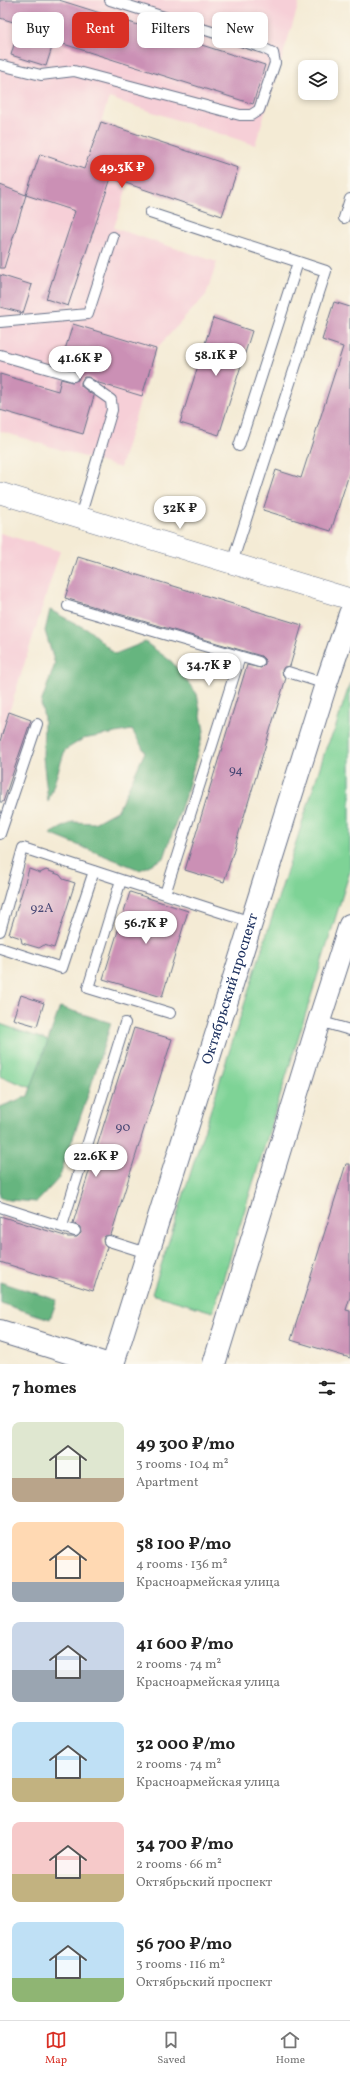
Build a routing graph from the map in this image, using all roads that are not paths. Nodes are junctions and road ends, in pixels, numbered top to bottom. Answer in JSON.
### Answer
{"nodes":[{"id":1,"x":110,"y":0,"type":"edge"},
{"id":2,"x":0,"y":65,"type":"edge"},
{"id":3,"x":350,"y":198,"type":"edge"},
{"id":4,"x":150,"y":213,"type":"dead end"},
{"id":5,"x":344,"y":218,"type":"dead end"},
{"id":6,"x":113,"y":237,"type":"dead end"},
{"id":7,"x":298,"y":262,"type":"junction"},
{"id":8,"x":0,"y":322,"type":"edge"},
{"id":9,"x":0,"y":355,"type":"edge"},
{"id":10,"x":73,"y":376,"type":"dead end"},
{"id":11,"x":87,"y":383,"type":"dead end"},
{"id":12,"x":239,"y":446,"type":"dead end"},
{"id":13,"x":0,"y":493,"type":"edge"},
{"id":14,"x":80,"y":517,"type":"junction"},
{"id":15,"x":232,"y":563,"type":"junction"},
{"id":16,"x":350,"y":599,"type":"edge"},
{"id":17,"x":68,"y":606,"type":"dead end"},
{"id":18,"x":350,"y":614,"type":"edge"},
{"id":19,"x":240,"y":656,"type":"junction"},
{"id":20,"x":259,"y":662,"type":"dead end"},
{"id":21,"x":288,"y":672,"type":"dead end"},
{"id":22,"x":326,"y":684,"type":"junction"},
{"id":23,"x":37,"y":724,"type":"dead end"},
{"id":24,"x":0,"y":834,"type":"edge"},
{"id":25,"x":94,"y":872,"type":"junction"},
{"id":26,"x":121,"y":880,"type":"junction"},
{"id":27,"x":165,"y":894,"type":"junction"},
{"id":28,"x":251,"y":922,"type":"junction"},
{"id":29,"x":350,"y":925,"type":"edge"},
{"id":30,"x":0,"y":931,"type":"edge"},
{"id":31,"x":0,"y":948,"type":"edge"},
{"id":32,"x":170,"y":1013,"type":"dead end"},
{"id":33,"x":319,"y":1021,"type":"junction"},
{"id":34,"x":125,"y":1023,"type":"dead end"},
{"id":35,"x":350,"y":1030,"type":"edge"},
{"id":36,"x":0,"y":1207,"type":"edge"},
{"id":37,"x":62,"y":1226,"type":"junction"},
{"id":38,"x":75,"y":1231,"type":"dead end"},
{"id":39,"x":109,"y":1241,"type":"dead end"},
{"id":40,"x":147,"y":1253,"type":"junction"},
{"id":41,"x":0,"y":1331,"type":"edge"},
{"id":42,"x":106,"y":1364,"type":"edge"},
{"id":43,"x":113,"y":1364,"type":"edge"},
{"id":44,"x":214,"y":1364,"type":"edge"}],
"edges":[{"from":1,"to":2,"type":"lane"},
{"from":3,"to":5,"type":"lane"},
{"from":4,"to":7,"type":"lane"},
{"from":6,"to":8,"type":"lane"},
{"from":7,"to":12,"type":"lane"},
{"from":7,"to":15,"type":"lane"},
{"from":9,"to":10,"type":"lane"},
{"from":11,"to":14,"type":"lane"},
{"from":13,"to":14,"type":"street"},
{"from":14,"to":15,"type":"street"},
{"from":15,"to":16,"type":"street"},
{"from":17,"to":19,"type":"lane"},
{"from":18,"to":22,"type":"main road","name":"Октябрьский проспект"},
{"from":19,"to":20,"type":"lane"},
{"from":19,"to":27,"type":"lane"},
{"from":21,"to":22,"type":"lane"},
{"from":22,"to":28,"type":"main road","name":"Октябрьский проспект"},
{"from":23,"to":24,"type":"lane"},
{"from":25,"to":26,"type":"lane"},
{"from":25,"to":30,"type":"lane"},
{"from":25,"to":31,"type":"lane"},
{"from":26,"to":27,"type":"lane"},
{"from":26,"to":32,"type":"lane"},
{"from":27,"to":28,"type":"lane"},
{"from":28,"to":40,"type":"main road","name":"Октябрьский проспект"},
{"from":29,"to":33,"type":"main road"},
{"from":33,"to":35,"type":"lane"},
{"from":33,"to":44,"type":"main road"},
{"from":34,"to":37,"type":"lane"},
{"from":36,"to":37,"type":"lane"},
{"from":37,"to":38,"type":"lane"},
{"from":39,"to":40,"type":"lane"},
{"from":40,"to":43,"type":"main road","name":"Октябрьский проспект"},
{"from":41,"to":42,"type":"main road"}]}
